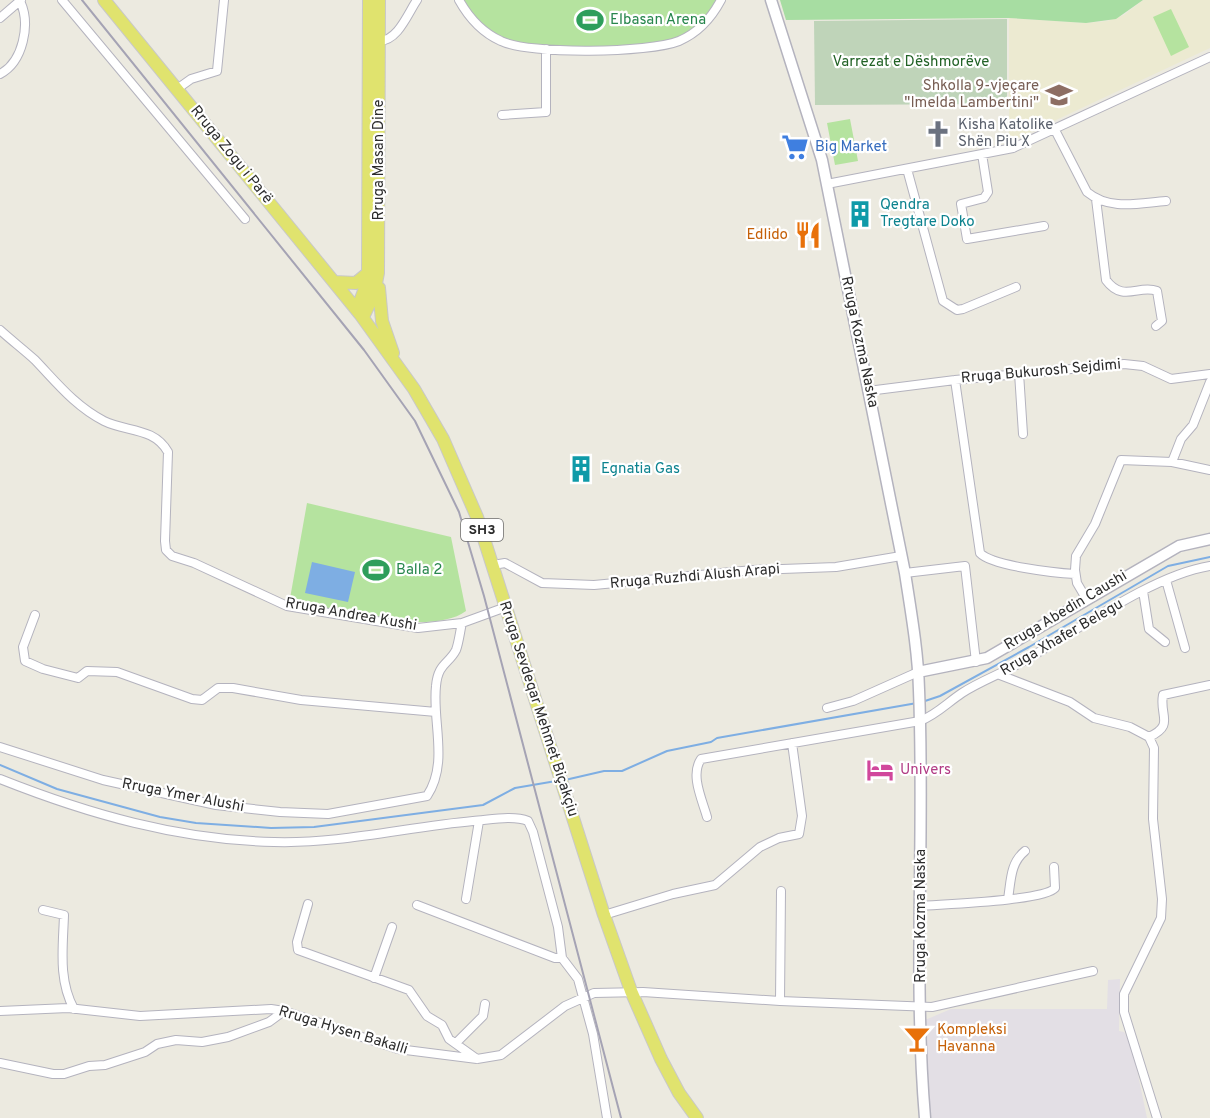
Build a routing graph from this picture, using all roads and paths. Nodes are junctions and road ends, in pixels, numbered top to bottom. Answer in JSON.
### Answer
{"nodes":[{"id":1,"x":20,"y":0,"type":"edge"},
{"id":2,"x":62,"y":0,"type":"edge"},
{"id":3,"x":104,"y":0,"type":"edge"},
{"id":4,"x":224,"y":0,"type":"edge"},
{"id":5,"x":369,"y":0,"type":"edge"},
{"id":6,"x":379,"y":0,"type":"edge"},
{"id":7,"x":417,"y":0,"type":"edge"},
{"id":8,"x":459,"y":0,"type":"edge"},
{"id":9,"x":722,"y":0,"type":"edge"},
{"id":10,"x":771,"y":0,"type":"edge"},
{"id":11,"x":0,"y":18,"type":"edge"},
{"id":12,"x":379,"y":41,"type":"junction"},
{"id":13,"x":546,"y":49,"type":"junction"},
{"id":14,"x":1210,"y":57,"type":"edge"},
{"id":15,"x":0,"y":74,"type":"edge"},
{"id":16,"x":177,"y":88,"type":"junction"},
{"id":17,"x":502,"y":115,"type":"dead end"},
{"id":18,"x":1055,"y":130,"type":"junction"},
{"id":19,"x":982,"y":154,"type":"junction"},
{"id":20,"x":907,"y":169,"type":"junction"},
{"id":21,"x":827,"y":184,"type":"junction"},
{"id":22,"x":1096,"y":199,"type":"junction"},
{"id":23,"x":1166,"y":201,"type":"dead end"},
{"id":24,"x":245,"y":219,"type":"dead end"},
{"id":25,"x":1044,"y":226,"type":"dead end"},
{"id":26,"x":373,"y":273,"type":"junction"},
{"id":27,"x":334,"y":282,"type":"junction"},
{"id":28,"x":1016,"y":288,"type":"dead end"},
{"id":29,"x":360,"y":314,"type":"junction"},
{"id":30,"x":1156,"y":326,"type":"dead end"},
{"id":31,"x":0,"y":330,"type":"edge"},
{"id":32,"x":394,"y":360,"type":"junction"},
{"id":33,"x":1019,"y":373,"type":"junction"},
{"id":34,"x":1210,"y":374,"type":"edge"},
{"id":35,"x":955,"y":380,"type":"junction"},
{"id":36,"x":1210,"y":382,"type":"edge"},
{"id":37,"x":868,"y":391,"type":"junction"},
{"id":38,"x":1023,"y":434,"type":"dead end"},
{"id":39,"x":1172,"y":462,"type":"junction"},
{"id":40,"x":1210,"y":470,"type":"edge"},
{"id":41,"x":1210,"y":539,"type":"edge"},
{"id":42,"x":901,"y":556,"type":"junction"},
{"id":43,"x":493,"y":565,"type":"junction"},
{"id":44,"x":1210,"y":566,"type":"edge"},
{"id":45,"x":905,"y":573,"type":"junction"},
{"id":46,"x":1075,"y":574,"type":"junction"},
{"id":47,"x":1166,"y":580,"type":"junction"},
{"id":48,"x":1143,"y":591,"type":"junction"},
{"id":49,"x":1087,"y":600,"type":"junction"},
{"id":50,"x":506,"y":607,"type":"junction"},
{"id":51,"x":35,"y":615,"type":"dead end"},
{"id":52,"x":462,"y":623,"type":"junction"},
{"id":53,"x":1166,"y":642,"type":"dead end"},
{"id":54,"x":1185,"y":648,"type":"dead end"},
{"id":55,"x":976,"y":662,"type":"junction"},
{"id":56,"x":918,"y":672,"type":"junction"},
{"id":57,"x":1000,"y":675,"type":"junction"},
{"id":58,"x":1210,"y":685,"type":"edge"},
{"id":59,"x":827,"y":708,"type":"dead end"},
{"id":60,"x":436,"y":712,"type":"junction"},
{"id":61,"x":920,"y":718,"type":"junction"},
{"id":62,"x":1149,"y":737,"type":"junction"},
{"id":63,"x":792,"y":743,"type":"junction"},
{"id":64,"x":0,"y":747,"type":"edge"},
{"id":65,"x":0,"y":779,"type":"edge"},
{"id":66,"x":707,"y":817,"type":"dead end"},
{"id":67,"x":479,"y":821,"type":"junction"},
{"id":68,"x":1025,"y":850,"type":"dead end"},
{"id":69,"x":1054,"y":867,"type":"dead end"},
{"id":70,"x":781,"y":891,"type":"dead end"},
{"id":71,"x":466,"y":899,"type":"dead end"},
{"id":72,"x":1008,"y":899,"type":"junction"},
{"id":73,"x":308,"y":904,"type":"dead end"},
{"id":74,"x":417,"y":905,"type":"dead end"},
{"id":75,"x":920,"y":906,"type":"junction"},
{"id":76,"x":43,"y":910,"type":"dead end"},
{"id":77,"x":604,"y":915,"type":"junction"},
{"id":78,"x":392,"y":927,"type":"dead end"},
{"id":79,"x":562,"y":958,"type":"junction"},
{"id":80,"x":1093,"y":971,"type":"dead end"},
{"id":81,"x":374,"y":978,"type":"junction"},
{"id":82,"x":631,"y":991,"type":"junction"},
{"id":83,"x":581,"y":997,"type":"junction"},
{"id":84,"x":780,"y":1001,"type":"junction"},
{"id":85,"x":485,"y":1004,"type":"dead end"},
{"id":86,"x":921,"y":1008,"type":"junction"},
{"id":87,"x":74,"y":1009,"type":"junction"},
{"id":88,"x":0,"y":1011,"type":"edge"},
{"id":89,"x":284,"y":1011,"type":"junction"},
{"id":90,"x":457,"y":1042,"type":"junction"},
{"id":91,"x":477,"y":1059,"type":"junction"},
{"id":92,"x":0,"y":1063,"type":"edge"},
{"id":93,"x":607,"y":1118,"type":"edge"},
{"id":94,"x":697,"y":1118,"type":"edge"},
{"id":95,"x":925,"y":1118,"type":"edge"},
{"id":96,"x":1156,"y":1118,"type":"edge"}],
"edges":[{"from":1,"to":11,"type":"street"},
{"from":1,"to":15,"type":"street"},
{"from":2,"to":24,"type":"street"},
{"from":3,"to":16,"type":"main road","name":"Rruga Zogu i Parë","number":"SH3"},
{"from":4,"to":16,"type":"street"},
{"from":5,"to":26,"type":"main road","name":"Rruga Masan Dine"},
{"from":6,"to":12,"type":"main road","name":"Rruga Masan Dine"},
{"from":7,"to":12,"type":"street"},
{"from":8,"to":13,"type":"street"},
{"from":9,"to":13,"type":"street"},
{"from":10,"to":21,"type":"main road","name":"Rruga Kozma Naska"},
{"from":12,"to":26,"type":"main road","name":"Rruga Masan Dine"},
{"from":13,"to":17,"type":"street"},
{"from":14,"to":18,"type":"street"},
{"from":16,"to":27,"type":"main road","name":"Rruga Zogu i Parë","number":"SH3"},
{"from":18,"to":19,"type":"street"},
{"from":18,"to":22,"type":"street"},
{"from":19,"to":20,"type":"street"},
{"from":19,"to":25,"type":"street"},
{"from":20,"to":21,"type":"street"},
{"from":20,"to":28,"type":"street"},
{"from":21,"to":37,"type":"main road","name":"Rruga Kozma Naska"},
{"from":22,"to":23,"type":"street"},
{"from":22,"to":30,"type":"street"},
{"from":26,"to":27,"type":"main road"},
{"from":26,"to":29,"type":"main road","name":"Rruga Masan Dine"},
{"from":26,"to":32,"type":"main road"},
{"from":27,"to":29,"type":"main road","name":"Rruga Zogu i Parë","number":"SH3"},
{"from":29,"to":32,"type":"main road","name":"Rruga Sevdeqar Mehmet Biçakçiu","number":"SH3"},
{"from":31,"to":52,"type":"street","name":"Rruga Andrea Kushi"},
{"from":32,"to":43,"type":"main road","name":"Rruga Sevdeqar Mehmet Biçakçiu","number":"SH3"},
{"from":33,"to":34,"type":"street","name":"Rruga Bukurosh Sejdimi"},
{"from":33,"to":35,"type":"street","name":"Rruga Bukurosh Sejdimi"},
{"from":33,"to":38,"type":"street"},
{"from":35,"to":37,"type":"street","name":"Rruga Bukurosh Sejdimi"},
{"from":35,"to":46,"type":"street"},
{"from":36,"to":39,"type":"street"},
{"from":37,"to":42,"type":"main road","name":"Rruga Kozma Naska"},
{"from":39,"to":40,"type":"street"},
{"from":39,"to":46,"type":"street"},
{"from":41,"to":49,"type":"main road","name":"Rruga Abedin Caushi"},
{"from":42,"to":43,"type":"street","name":"Rruga Ruzhdi Alush Arapi"},
{"from":42,"to":45,"type":"main road","name":"Rruga Kozma Naska"},
{"from":43,"to":50,"type":"main road","name":"Rruga Sevdeqar Mehmet Biçakçiu","number":"SH3"},
{"from":44,"to":47,"type":"street","name":"Rruga Xhafer Belegu"},
{"from":45,"to":55,"type":"street"},
{"from":45,"to":56,"type":"main road","name":"Rruga Kozma Naska"},
{"from":46,"to":49,"type":"street"},
{"from":47,"to":48,"type":"street","name":"Rruga Xhafer Belegu"},
{"from":47,"to":54,"type":"street"},
{"from":48,"to":53,"type":"street"},
{"from":48,"to":57,"type":"street","name":"Rruga Xhafer Belegu"},
{"from":49,"to":55,"type":"main road","name":"Rruga Abedin Caushi"},
{"from":50,"to":52,"type":"street"},
{"from":50,"to":77,"type":"main road","name":"Rruga Sevdeqar Mehmet Biçakçiu","number":"SH3"},
{"from":51,"to":60,"type":"street"},
{"from":52,"to":60,"type":"street","name":"Rruga Ymer Alushi"},
{"from":55,"to":56,"type":"main road","name":"Rruga Abedin Caushi"},
{"from":56,"to":59,"type":"street"},
{"from":56,"to":61,"type":"main road","name":"Rruga Kozma Naska"},
{"from":57,"to":61,"type":"street","name":"Rruga Xhafer Belegu"},
{"from":57,"to":62,"type":"street"},
{"from":58,"to":62,"type":"street"},
{"from":60,"to":64,"type":"street","name":"Rruga Ymer Alushi"},
{"from":61,"to":63,"type":"street"},
{"from":61,"to":75,"type":"main road","name":"Rruga Kozma Naska"},
{"from":62,"to":96,"type":"street"},
{"from":63,"to":66,"type":"street"},
{"from":63,"to":77,"type":"street"},
{"from":65,"to":67,"type":"street"},
{"from":67,"to":71,"type":"street"},
{"from":67,"to":79,"type":"street"},
{"from":68,"to":72,"type":"street"},
{"from":69,"to":72,"type":"street"},
{"from":70,"to":84,"type":"street"},
{"from":72,"to":75,"type":"street"},
{"from":73,"to":81,"type":"street"},
{"from":74,"to":79,"type":"street"},
{"from":75,"to":86,"type":"main road","name":"Rruga Kozma Naska"},
{"from":76,"to":87,"type":"street"},
{"from":77,"to":82,"type":"main road","name":"Rruga Sevdeqar Mehmet Biçakçiu","number":"SH3"},
{"from":78,"to":81,"type":"street"},
{"from":79,"to":83,"type":"street"},
{"from":80,"to":86,"type":"street","name":"Rruga Hysen Bakalli"},
{"from":81,"to":90,"type":"street"},
{"from":82,"to":83,"type":"street","name":"Rruga Hysen Bakalli"},
{"from":82,"to":84,"type":"street","name":"Rruga Hysen Bakalli"},
{"from":82,"to":94,"type":"main road","name":"Rruga Sevdeqar Mehmet Biçakçiu","number":"SH3"},
{"from":83,"to":91,"type":"street","name":"Rruga Hysen Bakalli"},
{"from":83,"to":93,"type":"street"},
{"from":84,"to":86,"type":"street","name":"Rruga Hysen Bakalli"},
{"from":85,"to":90,"type":"street"},
{"from":86,"to":95,"type":"main road","name":"Rruga Kozma Naska"},
{"from":87,"to":88,"type":"street","name":"Rruga Hysen Bakalli"},
{"from":87,"to":89,"type":"street","name":"Rruga Hysen Bakalli"},
{"from":89,"to":91,"type":"street","name":"Rruga Hysen Bakalli"},
{"from":89,"to":92,"type":"street"},
{"from":90,"to":91,"type":"street"}]}
